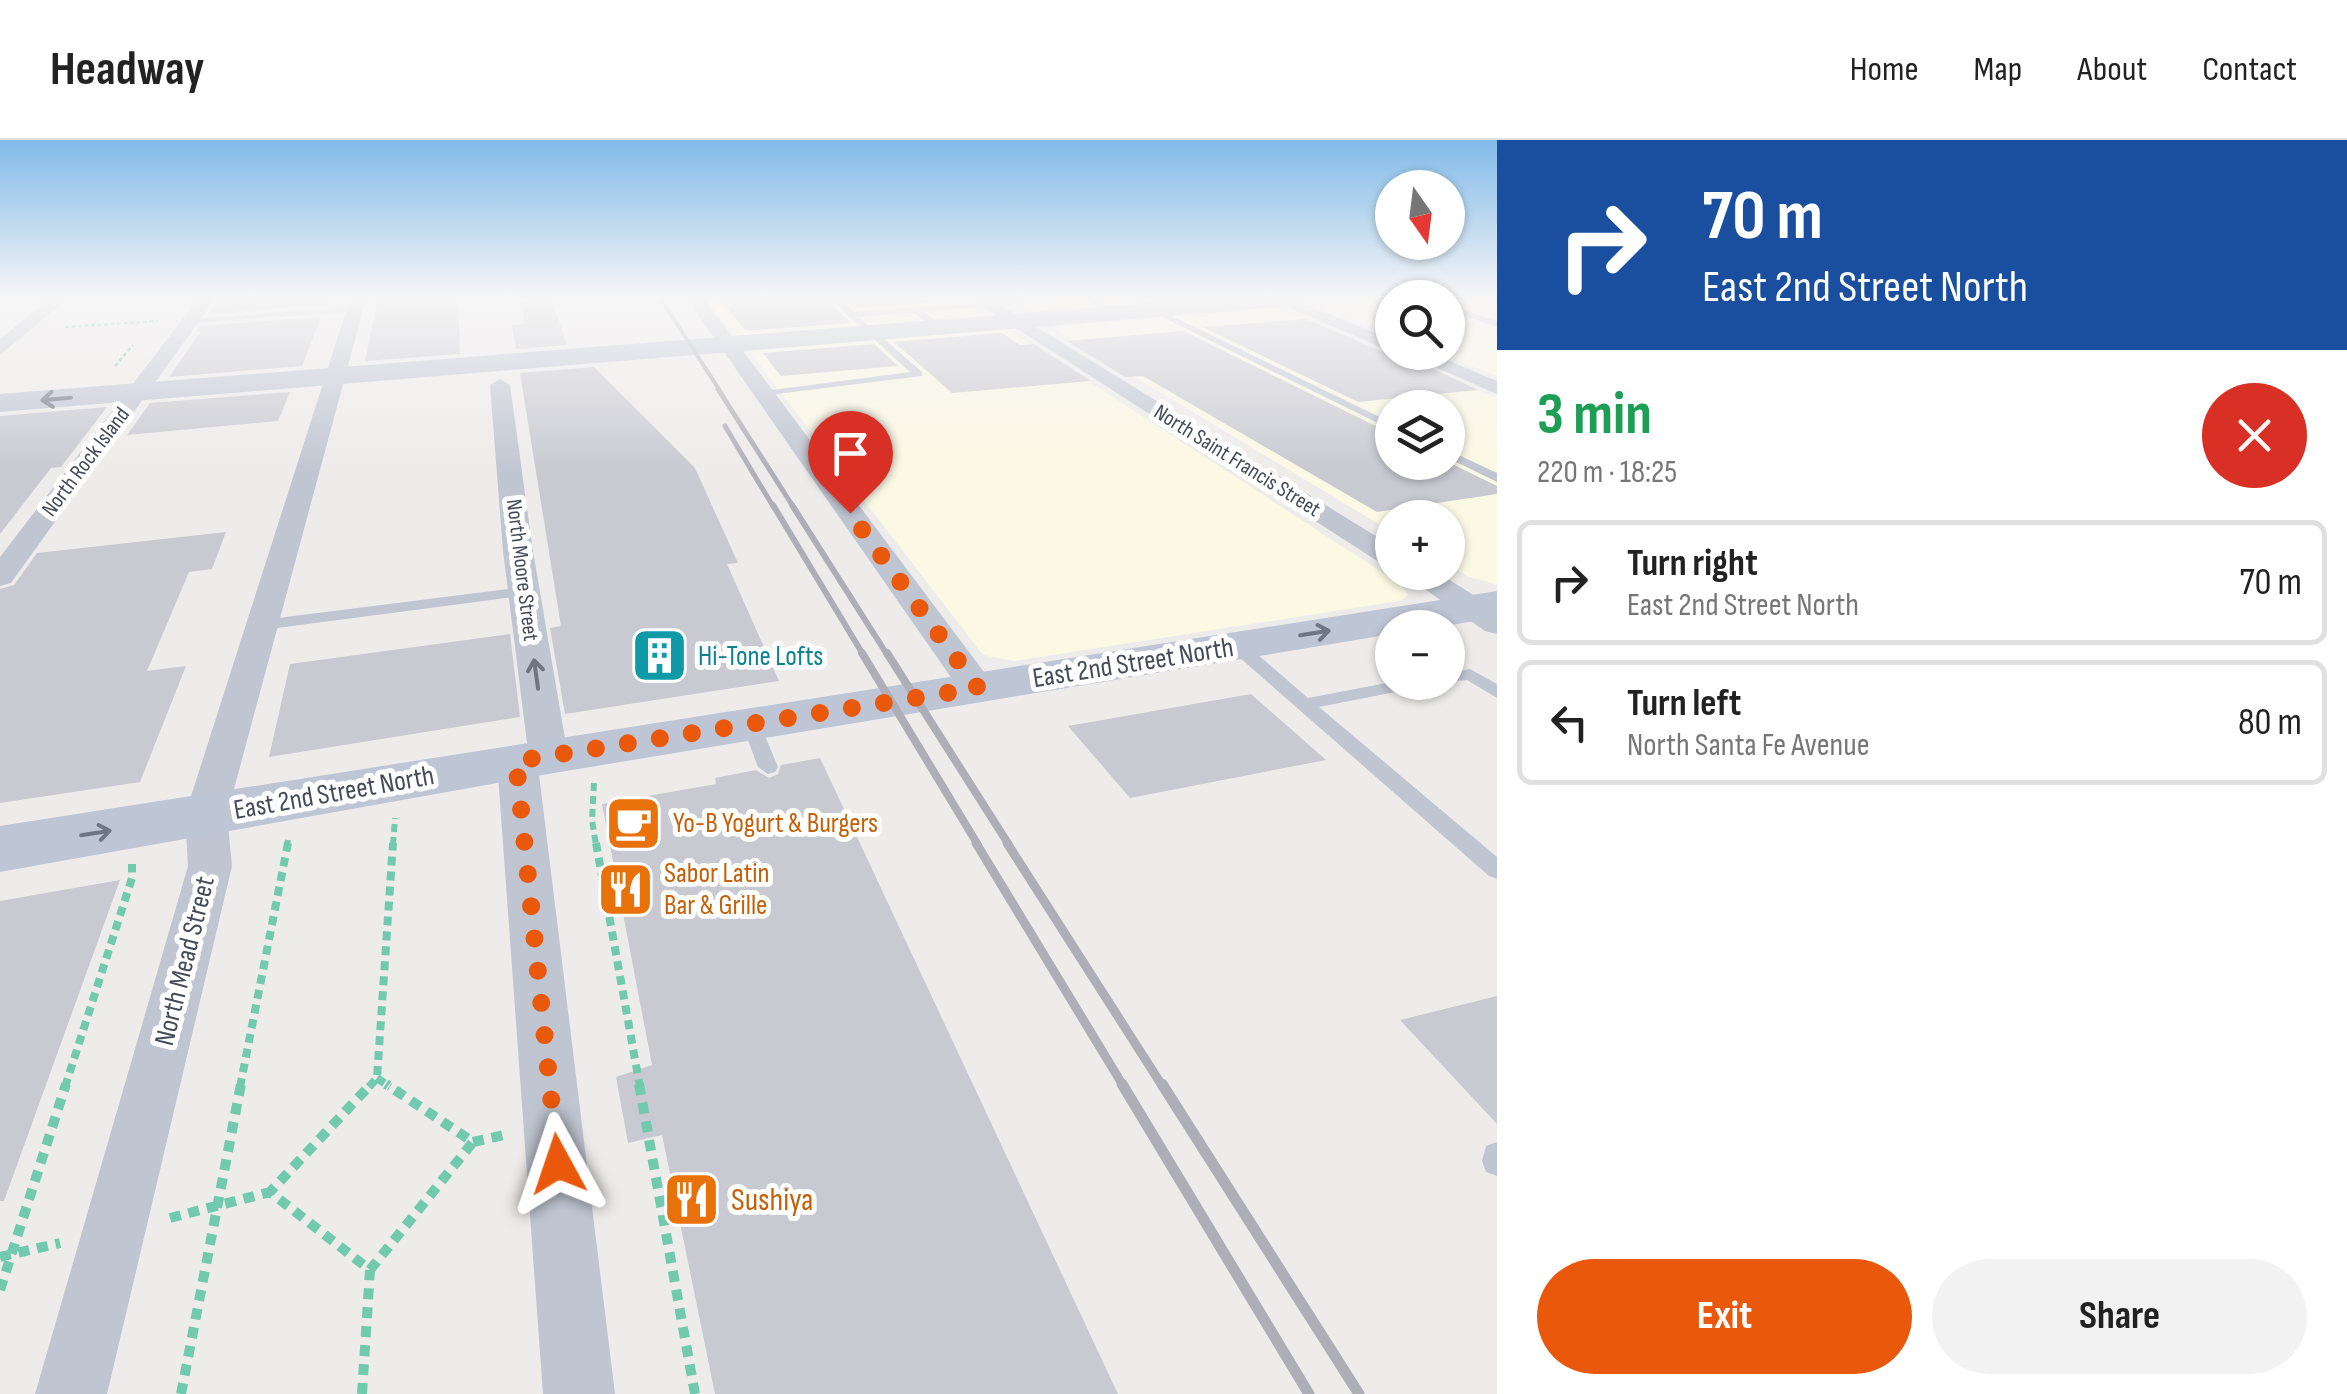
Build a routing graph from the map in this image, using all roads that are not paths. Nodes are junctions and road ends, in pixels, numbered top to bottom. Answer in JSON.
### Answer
{"nodes":[{"id":1,"x":163,"y":358,"type":"edge"},
{"id":2,"x":339,"y":358,"type":"edge"},
{"id":3,"x":556,"y":358,"type":"edge"},
{"id":4,"x":738,"y":358,"type":"edge"},
{"id":5,"x":901,"y":358,"type":"edge"},
{"id":6,"x":1071,"y":358,"type":"edge"},
{"id":7,"x":1241,"y":358,"type":"edge"},
{"id":8,"x":1454,"y":370,"type":"edge"},
{"id":9,"x":334,"y":375,"type":"junction"},
{"id":10,"x":500,"y":385,"type":"dead end"},
{"id":11,"x":1497,"y":388,"type":"edge"},
{"id":12,"x":138,"y":392,"type":"junction"},
{"id":13,"x":764,"y":394,"type":"junction"},
{"id":14,"x":0,"y":403,"type":"edge"},
{"id":15,"x":1375,"y":419,"type":"edge"},
{"id":16,"x":1465,"y":462,"type":"edge"},
{"id":17,"x":1497,"y":478,"type":"edge"},
{"id":18,"x":1375,"y":547,"type":"edge"},
{"id":19,"x":0,"y":577,"type":"edge"},
{"id":20,"x":1448,"y":590,"type":"edge"},
{"id":21,"x":524,"y":592,"type":"junction"},
{"id":22,"x":1489,"y":612,"type":"edge"},
{"id":23,"x":262,"y":625,"type":"junction"},
{"id":24,"x":1237,"y":646,"type":"junction"},
{"id":25,"x":1465,"y":675,"type":"edge"},
{"id":26,"x":978,"y":688,"type":"junction"},
{"id":27,"x":1375,"y":691,"type":"edge"},
{"id":28,"x":1497,"y":692,"type":"edge"},
{"id":29,"x":1305,"y":704,"type":"junction"},
{"id":30,"x":553,"y":765,"type":"junction"},
{"id":31,"x":206,"y":815,"type":"junction"},
{"id":32,"x":0,"y":849,"type":"edge"},
{"id":33,"x":1497,"y":870,"type":"edge"},
{"id":34,"x":72,"y":1394,"type":"edge"},
{"id":35,"x":579,"y":1394,"type":"edge"}],
"edges":[{"from":1,"to":12,"type":"street","name":"North Rock Island"},
{"from":2,"to":9,"type":"street","name":"North Mead Street"},
{"from":3,"to":9,"type":"street"},
{"from":4,"to":13,"type":"street"},
{"from":5,"to":13,"type":"lane"},
{"from":6,"to":18,"type":"street","name":"North Saint Francis Street"},
{"from":7,"to":15,"type":"lane"},
{"from":8,"to":11,"type":"street"},
{"from":9,"to":12,"type":"street"},
{"from":9,"to":23,"type":"street","name":"North Mead Street"},
{"from":10,"to":21,"type":"street","name":"North Moore Street"},
{"from":12,"to":14,"type":"street","one_way":true},
{"from":12,"to":19,"type":"street","name":"North Rock Island"},
{"from":13,"to":26,"type":"street"},
{"from":16,"to":17,"type":"lane"},
{"from":20,"to":22,"type":"street"},
{"from":21,"to":23,"type":"lane"},
{"from":30,"to":21,"type":"street","name":"North Moore Street","one_way":true},
{"from":24,"to":22,"type":"street","name":"East 2nd Street North","one_way":true},
{"from":23,"to":31,"type":"street","name":"North Mead Street"},
{"from":24,"to":26,"type":"street","name":"East 2nd Street North"},
{"from":24,"to":29,"type":"lane"},
{"from":25,"to":28,"type":"lane"},
{"from":26,"to":30,"type":"street","name":"East 2nd Street North"},
{"from":27,"to":29,"type":"lane"},
{"from":29,"to":33,"type":"lane"},
{"from":30,"to":31,"type":"street","name":"East 2nd Street North"},
{"from":30,"to":35,"type":"street","name":"North Moore Street"},
{"from":32,"to":31,"type":"street","name":"East 2nd Street North","one_way":true},
{"from":31,"to":34,"type":"street","name":"North Mead Street"}]}
